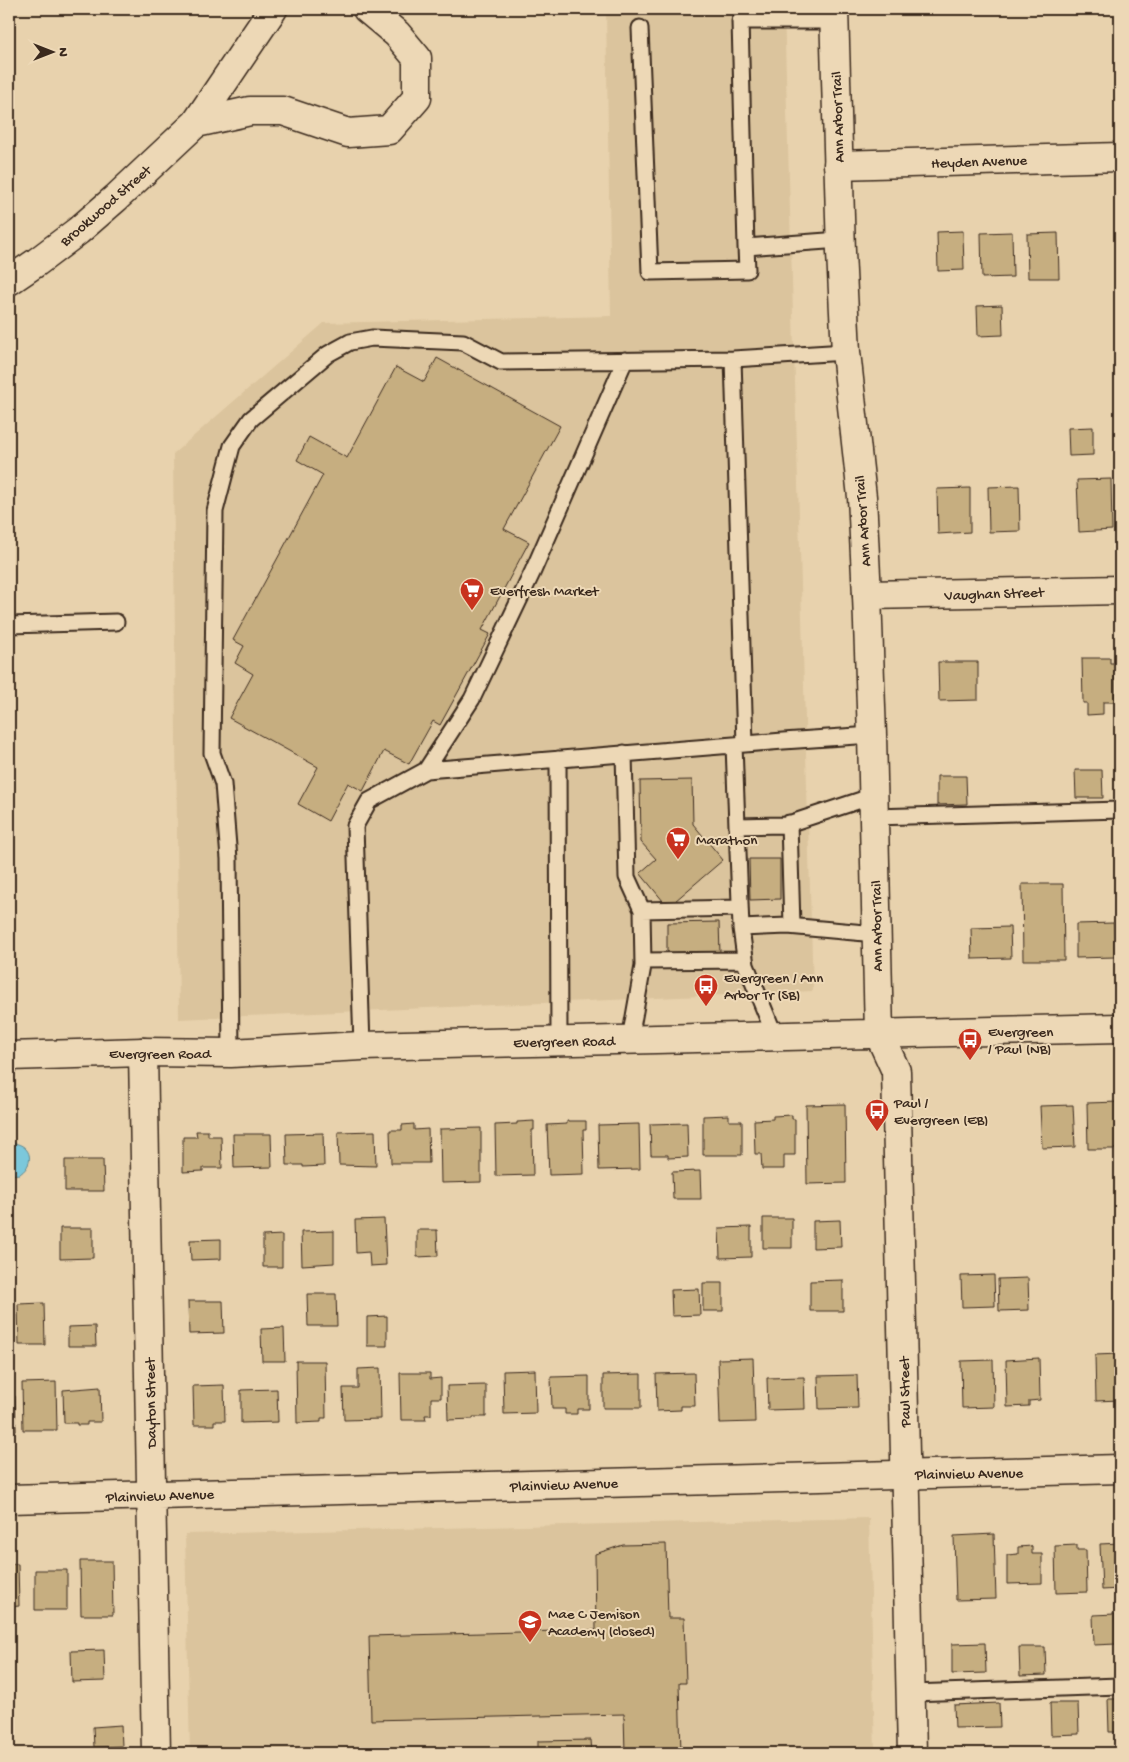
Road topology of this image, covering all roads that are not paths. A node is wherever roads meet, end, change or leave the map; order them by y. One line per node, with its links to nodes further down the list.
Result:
1 (273, 9): 5 (street, Brookwood Street)
2 (366, 9): 5 (street)
3 (834, 15): 7 (street, Ann Arbor Trail); 9 (lane)
4 (640, 28): 9 (lane)
5 (196, 123): 10 (street, Brookwood Street)
6 (1120, 157): 7 (street, Heyden Avenue)
7 (838, 165): 8 (street, Ann Arbor Trail)
8 (840, 240): 9 (lane); 11 (street, Ann Arbor Trail)
9 (746, 247)
10 (9, 281)
11 (846, 352): 12 (lane); 15 (street, Ann Arbor Trail)
12 (733, 359): 13 (lane); 19 (lane)
13 (625, 360): 22 (lane); 41 (lane)
14 (1120, 590): 15 (street, Vaughan Street)
15 (867, 595): 18 (street, Ann Arbor Trail)
16 (116, 622): 17 (lane)
17 (9, 625)
18 (872, 736): 19 (lane); 23 (street, Ann Arbor Trail)
19 (739, 744): 20 (lane); 26 (lane)
20 (624, 753): 21 (lane); 28 (lane)
21 (558, 759): 22 (lane); 38 (lane)
22 (426, 770): 39 (lane)
23 (874, 807): 24 (lane); 25 (lane); 31 (street, Ann Arbor Trail)
24 (1120, 810)
25 (789, 824): 26 (lane); 29 (lane)
26 (737, 826): 27 (lane)
27 (739, 908): 28 (lane); 30 (lane)
28 (642, 910): 33 (lane)
29 (792, 926): 30 (lane); 31 (lane)
30 (740, 928): 32 (lane)
31 (876, 934): 35 (street, Ann Arbor Trail)
32 (745, 960): 33 (lane); 36 (lane)
33 (643, 961): 37 (lane)
34 (1120, 1028): 35 (street, Evergreen Road)
35 (879, 1034): 36 (street, Evergreen Road); 44 (street, Paul Street)
36 (775, 1036): 37 (street, Evergreen Road)
37 (630, 1039): 38 (street, Evergreen Road)
38 (559, 1041): 39 (street, Evergreen Road)
39 (362, 1046): 41 (street, Evergreen Road)
40 (143, 1052): 41 (street, Evergreen Road); 42 (street, Evergreen Road); 45 (street, Dayton Street)
41 (231, 1053)
42 (9, 1056)
43 (1120, 1469): 44 (street, Plainview Avenue)
44 (906, 1474): 45 (street, Plainview Avenue); 48 (street, Paul Street)
45 (152, 1495): 46 (street, Plainview Avenue); 49 (street, Dayton Street)
46 (9, 1499)
47 (1120, 1686): 48 (lane)
48 (910, 1693): 50 (street, Paul Street)
49 (156, 1753)
50 (912, 1753)

